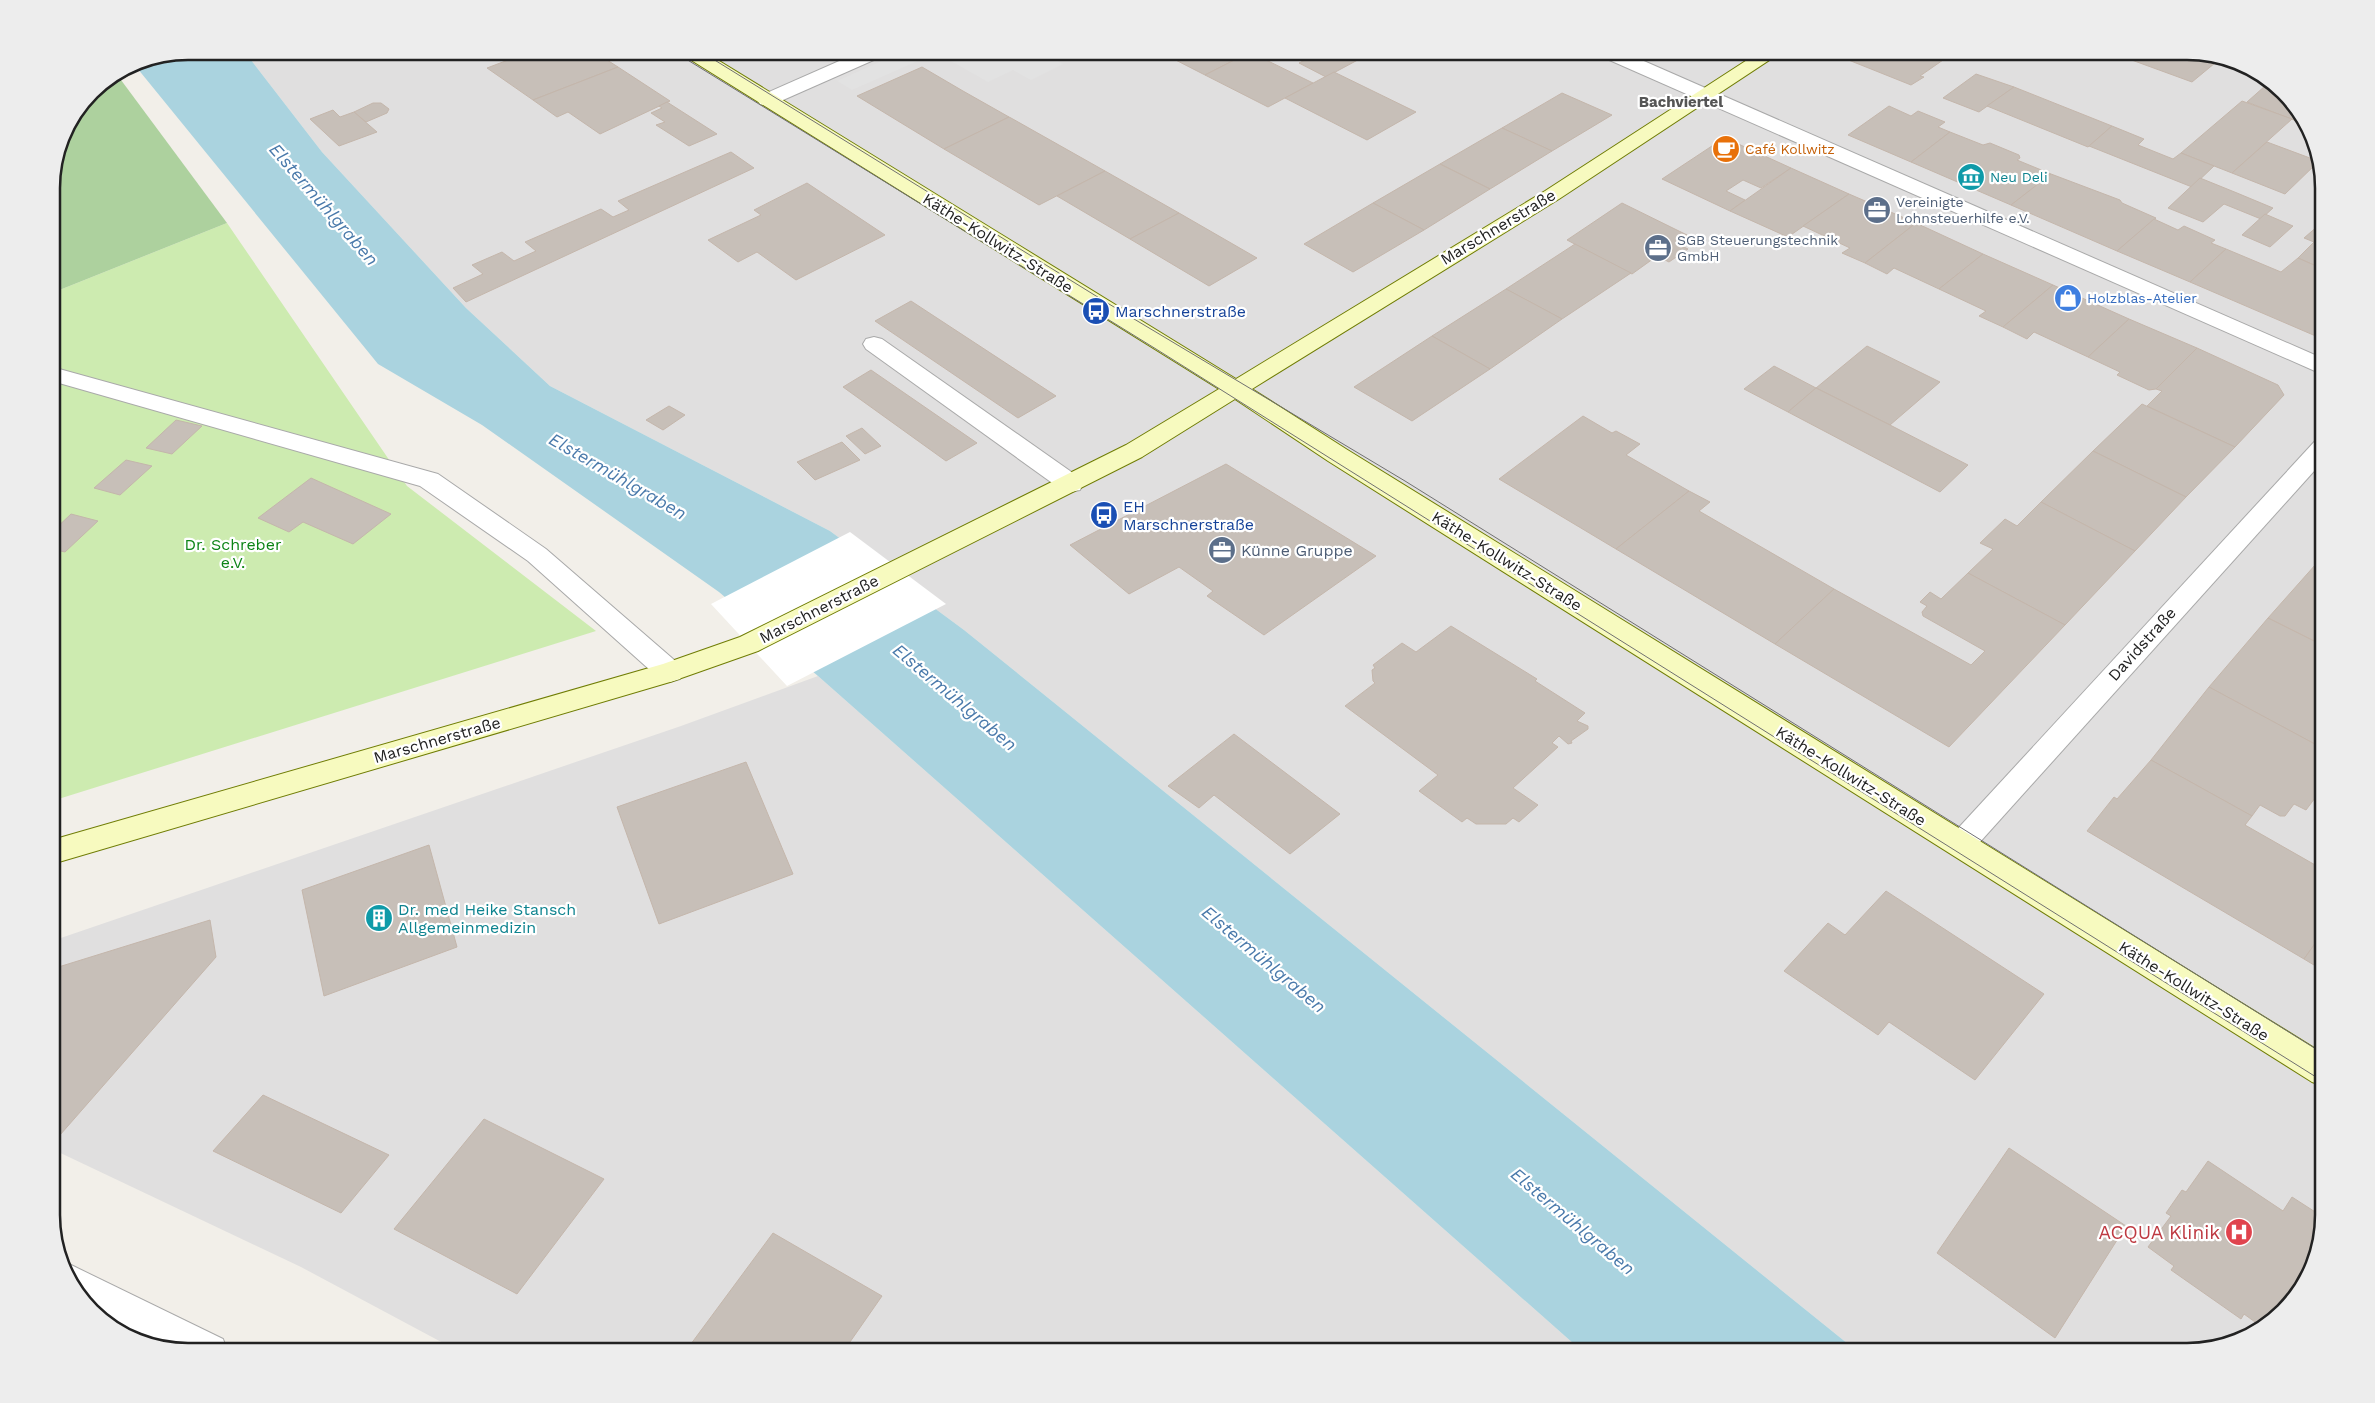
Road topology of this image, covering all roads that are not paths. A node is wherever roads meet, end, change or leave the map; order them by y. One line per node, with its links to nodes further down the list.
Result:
1 (704, 60): 6 (main road, Käthe-Kollwitz-Straße)
2 (858, 60): 6 (street)
3 (1625, 60): 5 (street)
4 (1760, 60): 5 (main road, Marschnerstraße)
5 (1705, 95): 8 (street); 10 (main road, Marschnerstraße)
6 (767, 100): 10 (main road, Käthe-Kollwitz-Straße)
7 (874, 344): 12 (street)
8 (2315, 364)
9 (60, 376): 13 (street)
10 (1236, 389): 12 (main road, Marschnerstraße); 14 (main road, Käthe-Kollwitz-Straße)
11 (2315, 455): 14 (street, Davidstraße)
12 (1071, 484): 13 (main road, Marschnerstraße)
13 (670, 672): 15 (main road, Marschnerstraße)
14 (1961, 844): 16 (main road, Käthe-Kollwitz-Straße)
15 (60, 850)
16 (2315, 1066)
17 (84, 1289): 18 (street)
18 (192, 1343)

